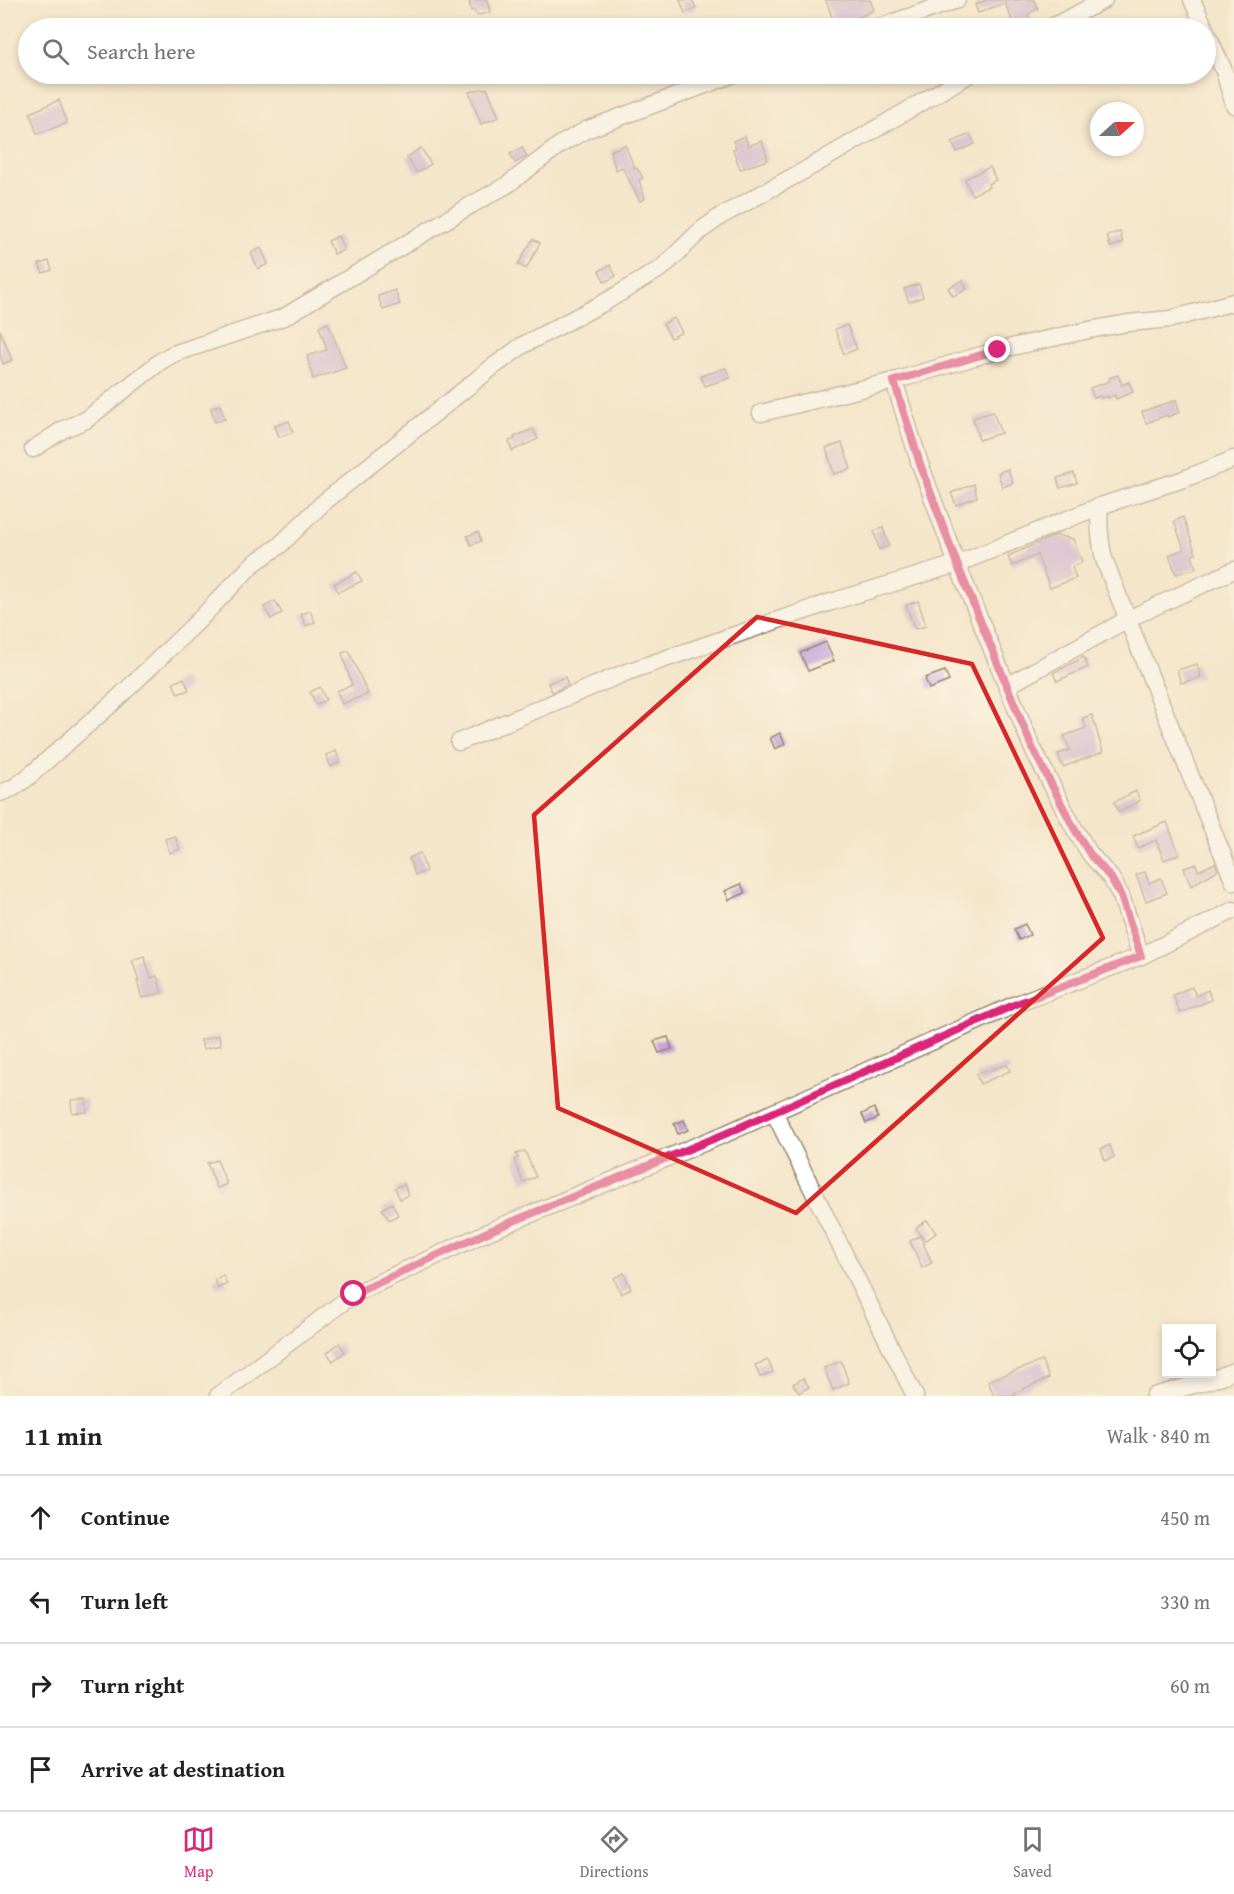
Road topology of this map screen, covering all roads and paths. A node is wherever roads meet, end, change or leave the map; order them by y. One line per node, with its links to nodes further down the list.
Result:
1 (957, 0): 4 (street)
2 (1104, 0): 5 (street)
3 (1192, 0): 6 (street)
4 (906, 18)
5 (1069, 18)
6 (1200, 18)
7 (1216, 54): 10 (street)
8 (708, 84): 14 (street)
9 (953, 84): 22 (street)
10 (1234, 105)
11 (1234, 302): 12 (street)
12 (894, 381): 13 (street); 17 (street)
13 (761, 413)
14 (33, 448)
15 (1234, 459): 16 (street)
16 (1100, 506): 17 (street); 19 (street)
17 (957, 564): 20 (street); 21 (street)
18 (1234, 570): 19 (street)
19 (1128, 619): 20 (street); 23 (street)
20 (1008, 686): 25 (street)
21 (459, 742)
22 (0, 793)
23 (1234, 882)
24 (1234, 910): 25 (street)
25 (1141, 956): 26 (street)
26 (774, 1112): 28 (street); 29 (street)
27 (1234, 1371): 30 (street)
28 (218, 1396)
29 (915, 1396)
30 (1154, 1396)

